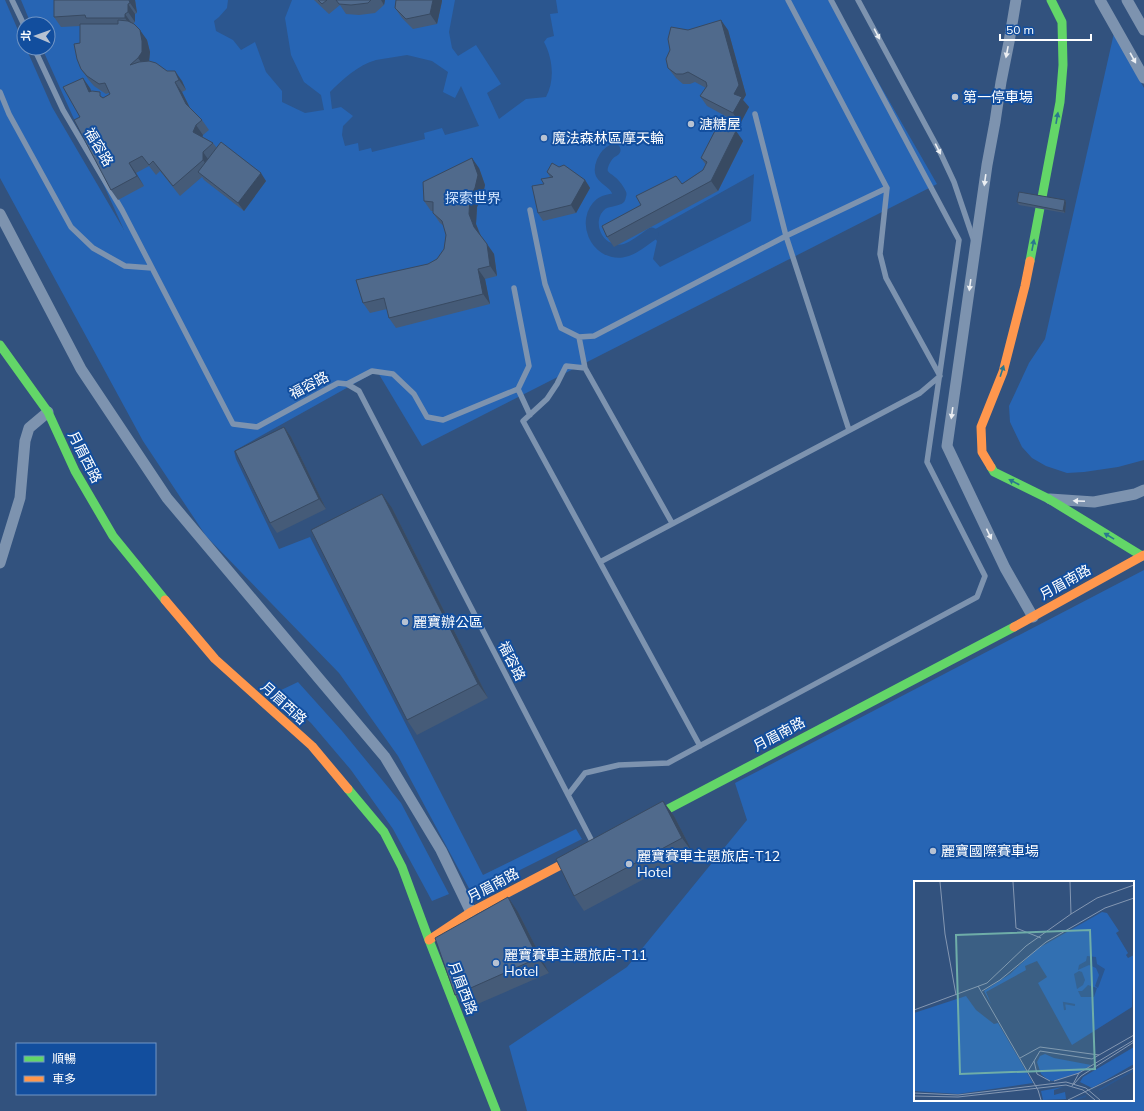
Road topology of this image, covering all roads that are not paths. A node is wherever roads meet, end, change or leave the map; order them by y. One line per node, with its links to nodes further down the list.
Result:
1 (12, 0): 9 (lane)
2 (788, 0): 15 (lane)
3 (832, 0): 25 (lane)
4 (858, 0): 19 (lane, one-way to 19)
5 (1016, 0): 19 (street, one-way to 19)
6 (1051, 0): 32 (street, one-way to 6)
7 (1100, 0): 12 (street, one-way to 12)
8 (1127, 0): 10 (street)
9 (19, 16)
10 (1144, 30)
11 (38, 56): 20 (lane, 福容路)
12 (1144, 78)
13 (0, 92): 20 (lane)
14 (755, 114): 18 (lane)
15 (887, 188): 18 (lane); 25 (lane)
16 (530, 210): 22 (lane)
17 (0, 214): 42 (street)
18 (786, 236): 22 (lane); 30 (lane)
19 (976, 246): 37 (street, one-way to 37)
20 (152, 268): 26 (lane, 福容路)
21 (514, 288): 27 (lane)
22 (579, 338): 24 (lane)
23 (0, 345): 28 (street, 月眉西路)
24 (586, 368): 29 (lane); 33 (lane)
25 (940, 376): 30 (lane); 38 (lane)
26 (347, 384): 27 (lane); 39 (lane, 福容路)
27 (518, 389): 29 (lane)
28 (48, 412): 36 (street); 43 (street, 月眉西路)
29 (530, 415): 35 (lane)
30 (849, 430): 33 (lane)
31 (1144, 490): 32 (street, one-way to 32)
32 (1049, 499): 34 (street, one-way to 32)
33 (672, 523): 35 (lane)
34 (1143, 555): 37 (street, 月眉南路)
35 (600, 562): 38 (lane)
36 (0, 563)
37 (1033, 617): 40 (street, 月眉南路)
38 (700, 746): 39 (lane)
39 (568, 795): 41 (lane, 福容路)
40 (644, 821)
41 (591, 849): 42 (street, 月眉南路)
42 (471, 912): 43 (street, 月眉南路)
43 (430, 940): 44 (street, 月眉西路)
44 (496, 1111)

